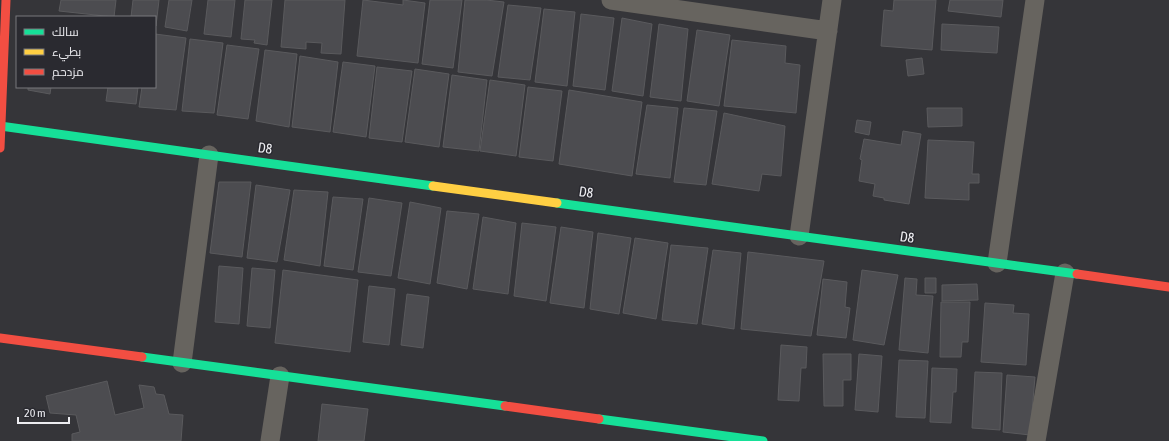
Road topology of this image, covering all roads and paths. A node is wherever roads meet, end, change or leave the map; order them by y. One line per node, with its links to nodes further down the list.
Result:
1 (6, 0): 8 (street)
2 (611, 0): 5 (street)
3 (832, 0): 6 (street)
4 (1035, 0): 13 (street)
5 (636, 2): 6 (street)
6 (828, 31): 12 (street)
7 (0, 32): 8 (street)
8 (4, 43): 9 (street)
9 (0, 126): 10 (street); 11 (street, D8)
10 (0, 148)
11 (209, 155): 12 (street, D8); 17 (street)
12 (799, 236): 13 (street, D8)
13 (997, 263): 14 (street, D8)
14 (1065, 273): 15 (street, D8); 21 (street)
15 (1169, 287)
16 (0, 338): 17 (street)
17 (182, 363): 18 (street)
18 (280, 376): 19 (street); 20 (street)
19 (270, 441)
20 (762, 441)
21 (1036, 441)

